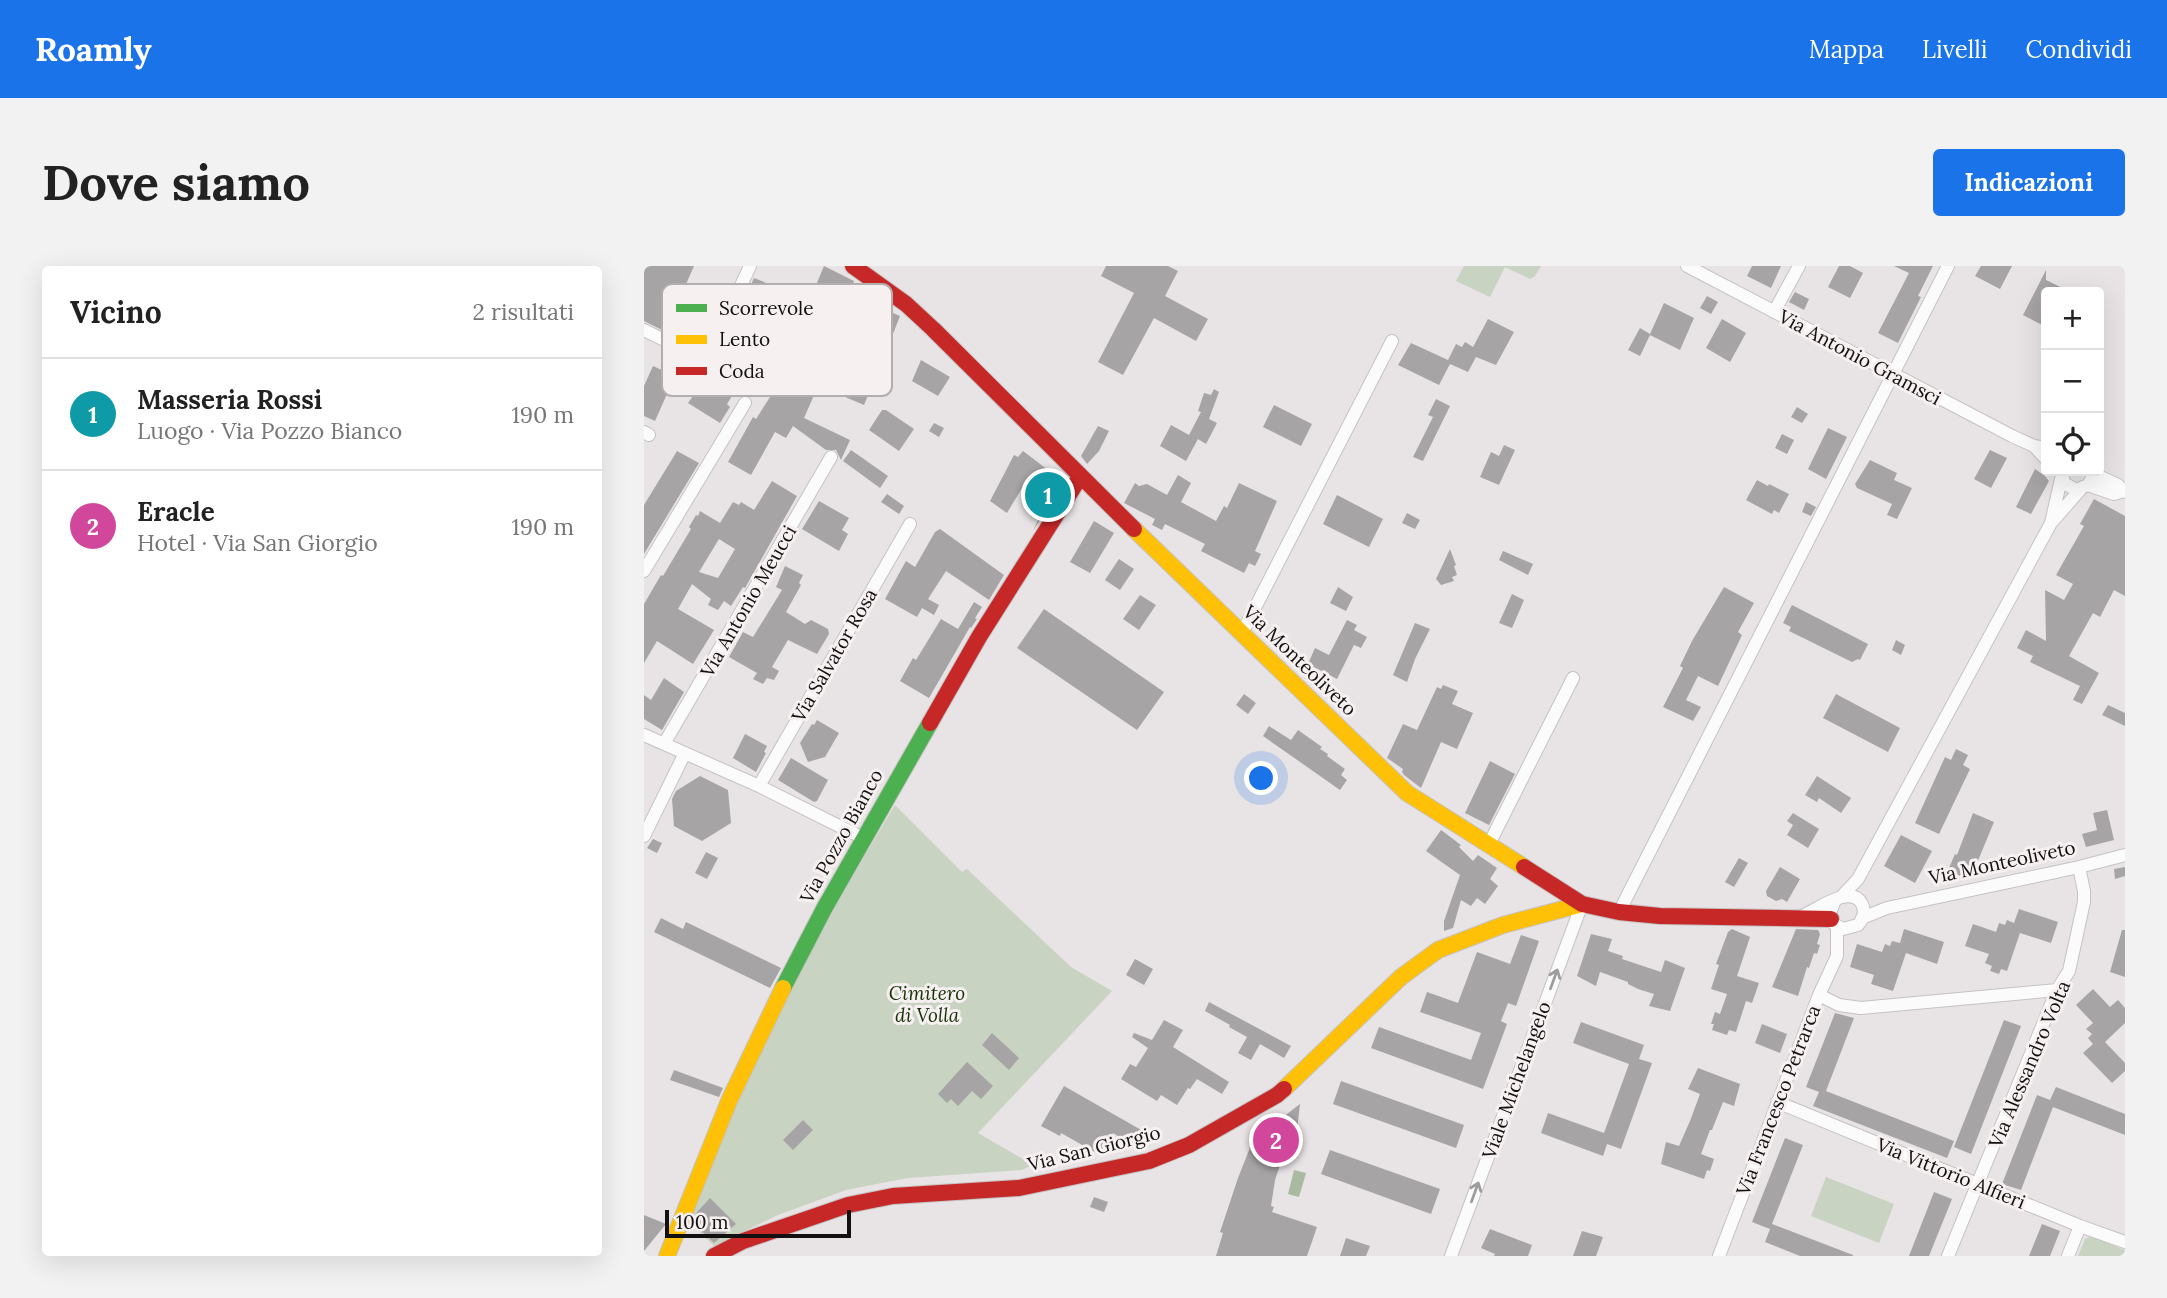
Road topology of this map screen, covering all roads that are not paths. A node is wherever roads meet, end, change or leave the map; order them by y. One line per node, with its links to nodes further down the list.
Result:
1 (750, 266): 6 (street)
2 (853, 266): 7 (street, Via Monteoliveto)
3 (1687, 266): 9 (street, Via Antonio Gramsci)
4 (1799, 266): 9 (street)
5 (1948, 266): 13 (street)
6 (742, 284)
7 (877, 284)
8 (892, 295): 19 (street, Via Monteoliveto)
9 (1774, 312): 13 (street, Via Antonio Gramsci)
10 (644, 330): 11 (street)
11 (662, 339)
12 (1392, 341): 25 (street)
13 (1894, 375): 15 (street, Via Antonio Gramsci); 40 (street)
14 (745, 403): 24 (street)
15 (2040, 447)
16 (831, 457): 28 (street, Via Antonio Meucci)
17 (2060, 476): 22 (street)
18 (2061, 476): 20 (street)
19 (1080, 477): 25 (street, Via Monteoliveto); 32 (street, Via Pozzo Bianco)
20 (2088, 480): 21 (street); 22 (street)
21 (2124, 492)
22 (2051, 523): 36 (street)
23 (910, 524): 30 (street, Via Salvator Rosa)
24 (644, 571)
25 (1242, 633): 33 (street, Via Monteoliveto)
26 (1573, 678): 33 (street)
27 (644, 735): 28 (street)
28 (664, 744): 29 (street)
29 (685, 753): 30 (street); 31 (street)
30 (759, 786): 32 (street)
31 (644, 836)
32 (863, 838): 48 (street, Via Pozzo Bianco)
33 (1489, 844): 38 (street, Via Monteoliveto)
34 (2125, 855): 35 (street, Via Monteoliveto)
35 (2080, 867): 39 (street, Via Monteoliveto); 43 (street, Via Alessandro Volta)
36 (1858, 879): 37 (street); 39 (street)
37 (1839, 898): 39 (street); 41 (street, Via Monteoliveto); 42 (street)
38 (1582, 904): 40 (street, Via Monteoliveto); 52 (street, Via San Giorgio); 53 (street, Viale Michelangelo, one-way to 38)
39 (1861, 908): 42 (street, Via Monteoliveto)
40 (1619, 912): 41 (street, Via Monteoliveto)
41 (1800, 917): 42 (street, Via Monteoliveto)
42 (1839, 925): 44 (street, Via Francesco Petrarca)
43 (2057, 990): 44 (street); 46 (street, Via Alessandro Volta)
44 (1819, 995): 45 (street, Via Francesco Petrarca)
45 (1777, 1102): 46 (street, Via Vittorio Alfieri); 54 (street, Via Francesco Petrarca)
46 (1977, 1184): 47 (street, Via Vittorio Alfieri); 55 (street, Via Alessandro Volta)
47 (2080, 1226): 49 (street, Via Vittorio Alfieri); 56 (street)
48 (674, 1234): 50 (street, Via Pozzo Bianco); 51 (street)
49 (2125, 1242)
50 (667, 1256)
51 (677, 1256)
52 (714, 1256)
53 (1451, 1256)
54 (1718, 1256)
55 (1948, 1256)
56 (2068, 1256)

